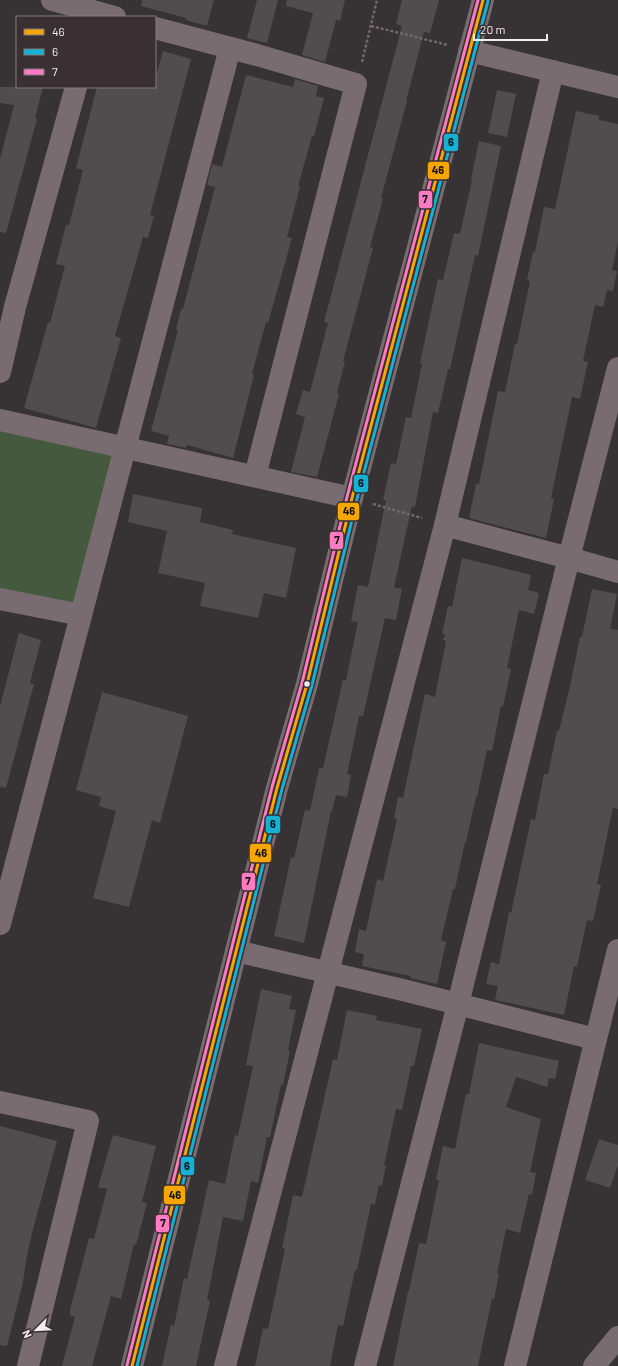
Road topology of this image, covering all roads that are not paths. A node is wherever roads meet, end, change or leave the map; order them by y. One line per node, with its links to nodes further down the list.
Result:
1 (52, 0): 3 (street)
2 (483, 0): 6 (street)
3 (102, 15)
4 (156, 28): 5 (street)
5 (230, 48): 13 (street); 14 (street)
6 (469, 51): 7 (street); 15 (street)
7 (553, 71): 8 (street); 16 (street)
8 (618, 87)
9 (76, 88): 11 (street)
10 (618, 368): 17 (street)
11 (0, 372)
12 (0, 420): 13 (street)
13 (125, 448): 14 (street); 20 (street)
14 (255, 476): 15 (street)
15 (352, 498): 23 (street)
16 (445, 525): 17 (street); 24 (street)
17 (569, 558): 18 (street); 25 (street)
18 (618, 572)
19 (0, 599): 20 (street)
20 (81, 615): 21 (street)
21 (0, 924)
22 (618, 950): 26 (street)
23 (236, 951): 24 (street); 30 (street)
24 (328, 973): 25 (street); 31 (street)
25 (458, 1004): 26 (street); 32 (street)
26 (595, 1039): 33 (street)
27 (0, 1102): 29 (street)
28 (618, 1337): 34 (street)
29 (28, 1366)
30 (132, 1366)
31 (225, 1366)
32 (365, 1366)
33 (515, 1366)
34 (594, 1366)

